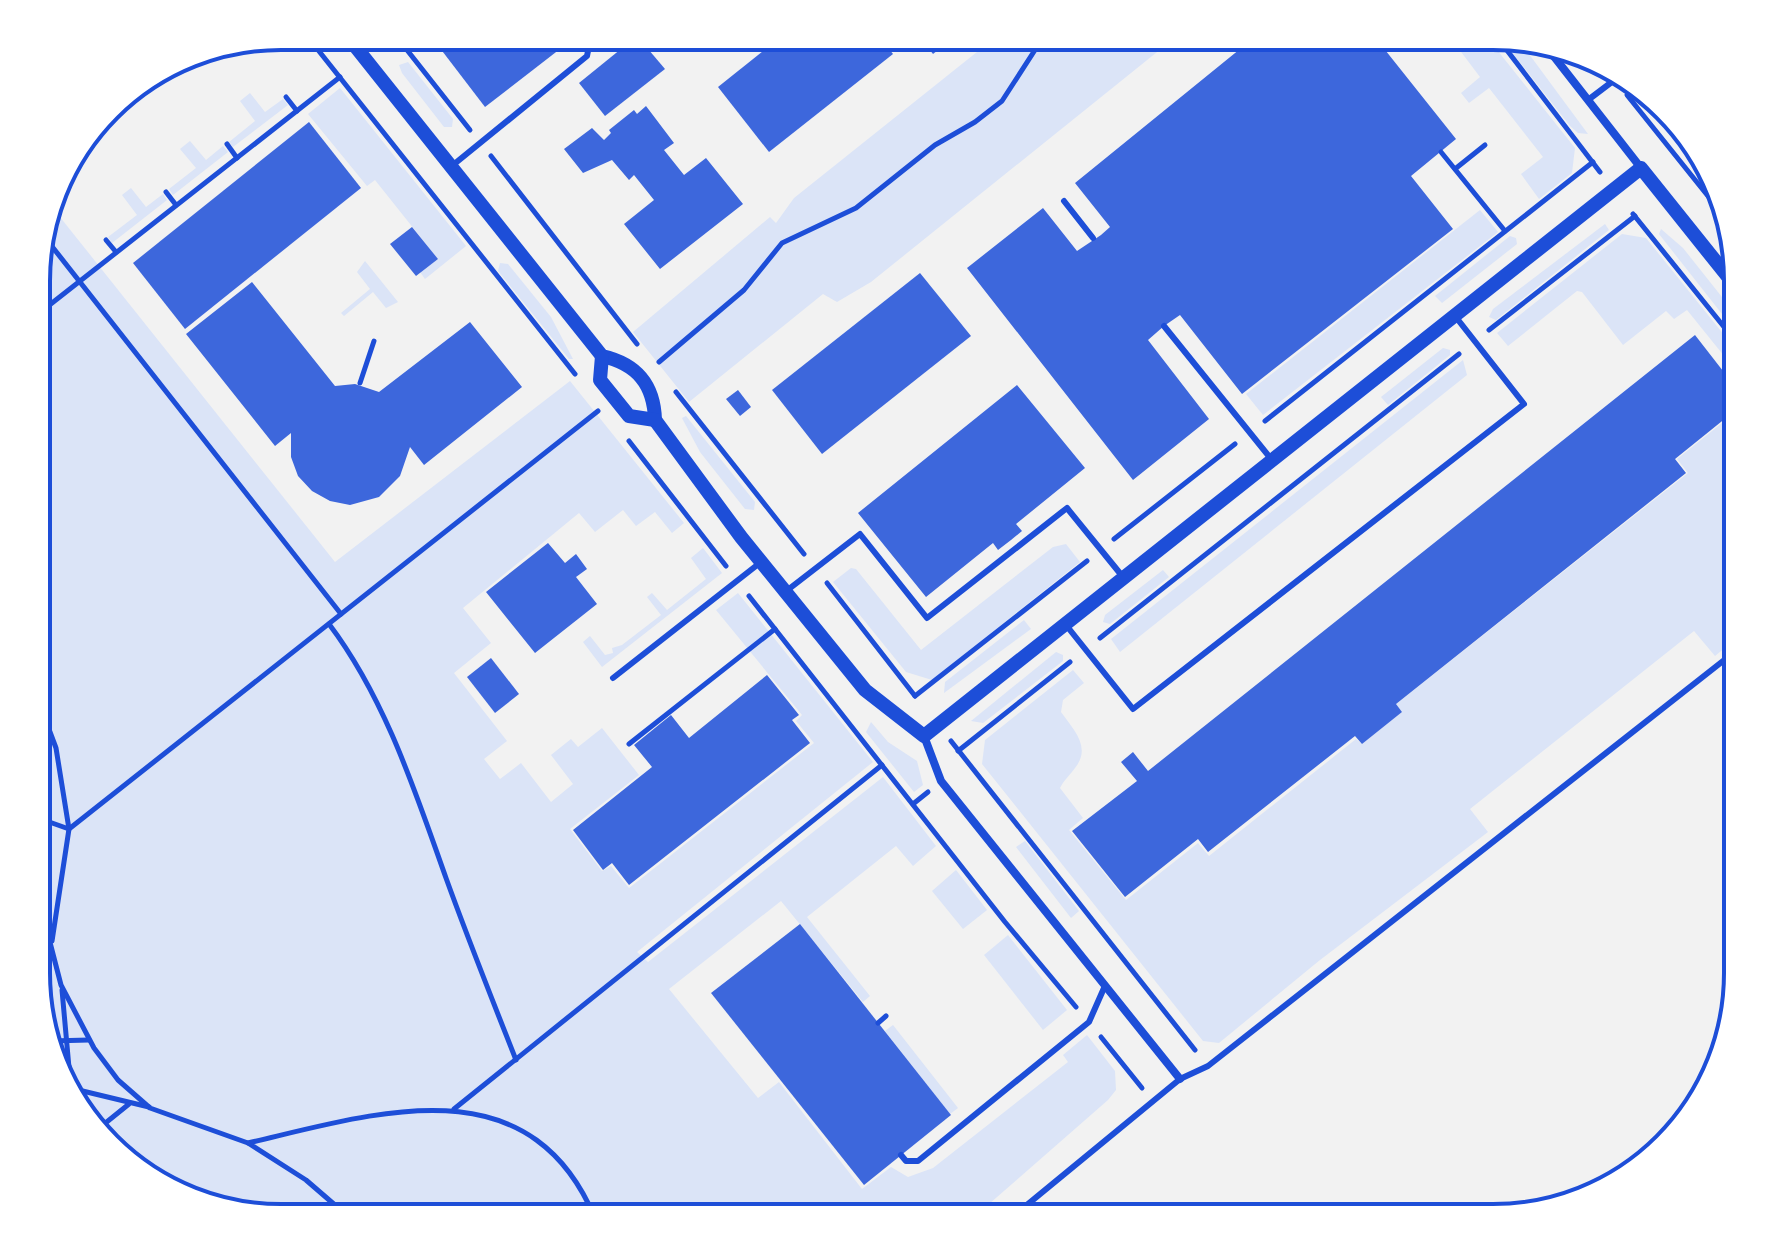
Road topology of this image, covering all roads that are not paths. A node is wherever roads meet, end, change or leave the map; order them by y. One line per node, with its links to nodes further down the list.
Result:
1 (358, 50): 6 (street)
2 (588, 50): 6 (lane)
3 (1556, 59): 5 (street)
4 (1611, 82): 5 (lane)
5 (1588, 100): 7 (street)
6 (450, 167): 13 (street)
7 (1641, 168): 10 (street); 11 (street)
8 (1064, 201): 9 (lane)
9 (1093, 238)
10 (1724, 272)
11 (1455, 316): 15 (street); 19 (lane)
12 (1164, 326): 15 (lane)
13 (602, 356): 14 (street); 14 (street)
14 (655, 420): 16 (street)
15 (1272, 460): 17 (street)
16 (761, 562): 18 (street); 21 (lane)
17 (1124, 578): 18 (lane); 19 (street)
18 (785, 592): 22 (street)
19 (1066, 624): 22 (street)
20 (1724, 660): 24 (lane)
21 (613, 678)
22 (924, 736): 23 (street)
23 (1104, 988): 24 (street); 25 (lane)
24 (1180, 1079): 26 (lane)
25 (901, 1155)
26 (1028, 1204)

